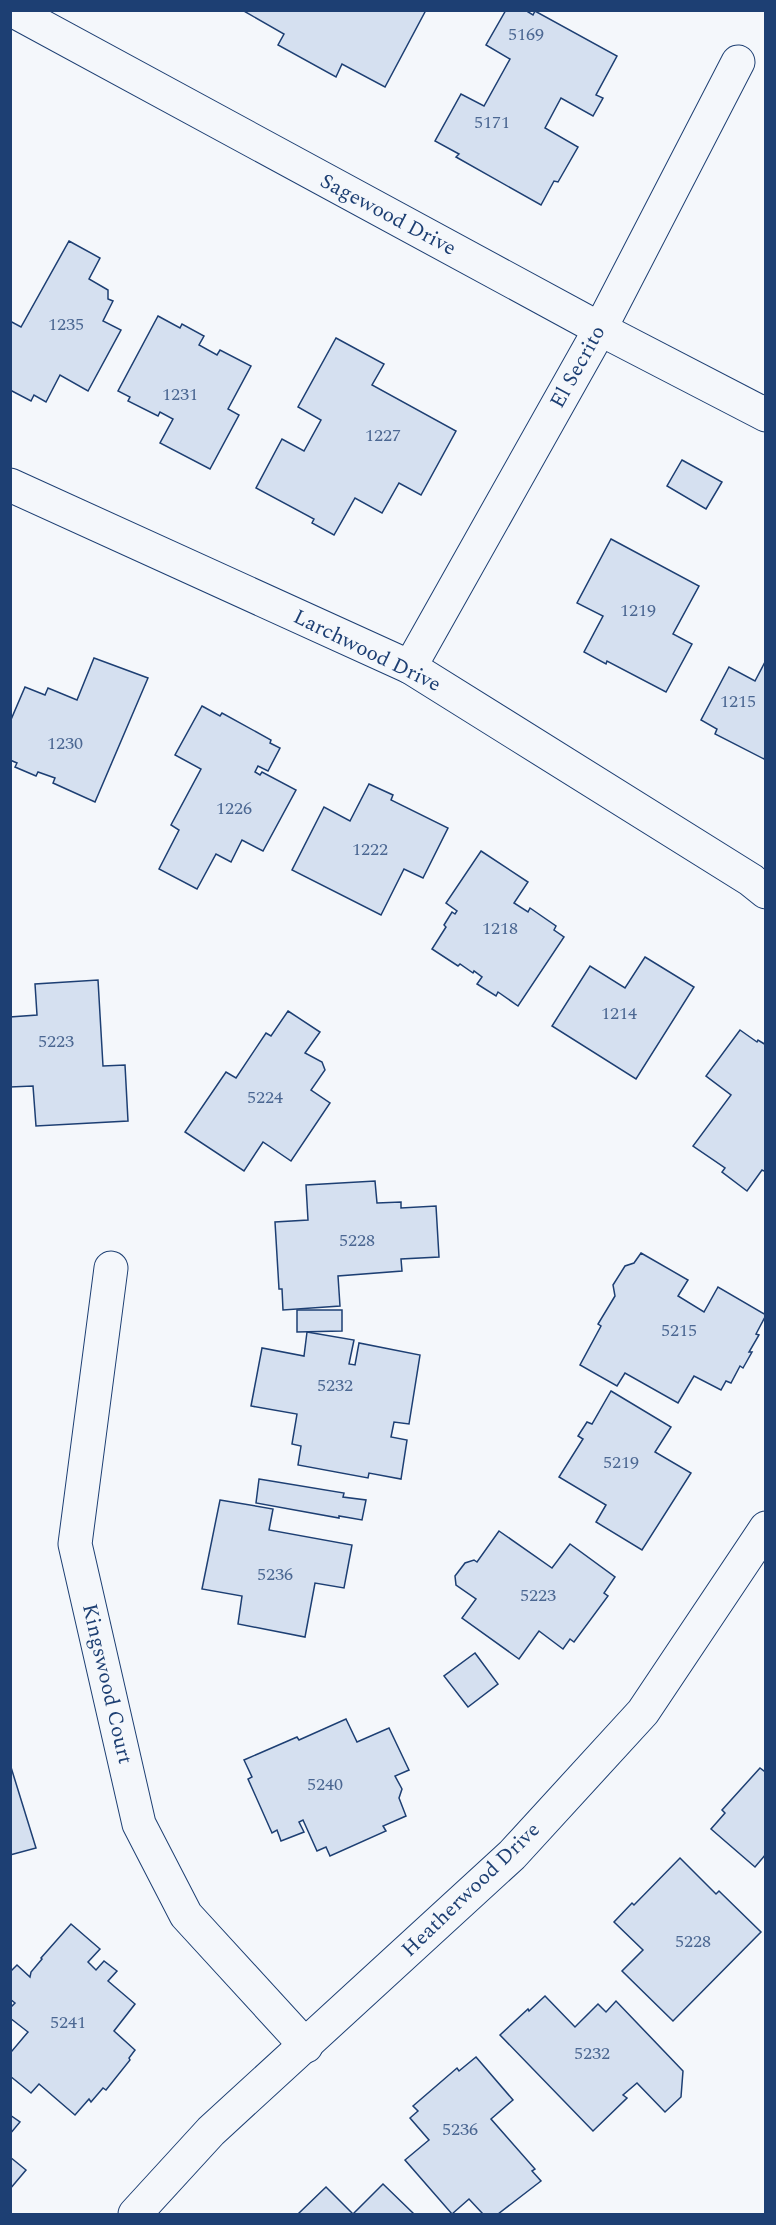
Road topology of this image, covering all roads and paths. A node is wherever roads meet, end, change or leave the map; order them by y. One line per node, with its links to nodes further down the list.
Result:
1 (12, 10): 3 (street, Sagewood Drive)
2 (738, 62): 3 (street, El Secrito)
3 (600, 329): 4 (street, Sagewood Drive); 6 (street, El Secrito)
4 (765, 415)
5 (10, 484): 6 (street, Larchwood Drive)
6 (410, 667): 7 (street, Larchwood Drive)
7 (765, 892)
8 (111, 1268): 10 (street, Kingswood Court)
9 (765, 1528): 10 (street, Heatherwood Drive)
10 (306, 2046): 11 (street, Heatherwood Drive)
11 (135, 2214)

